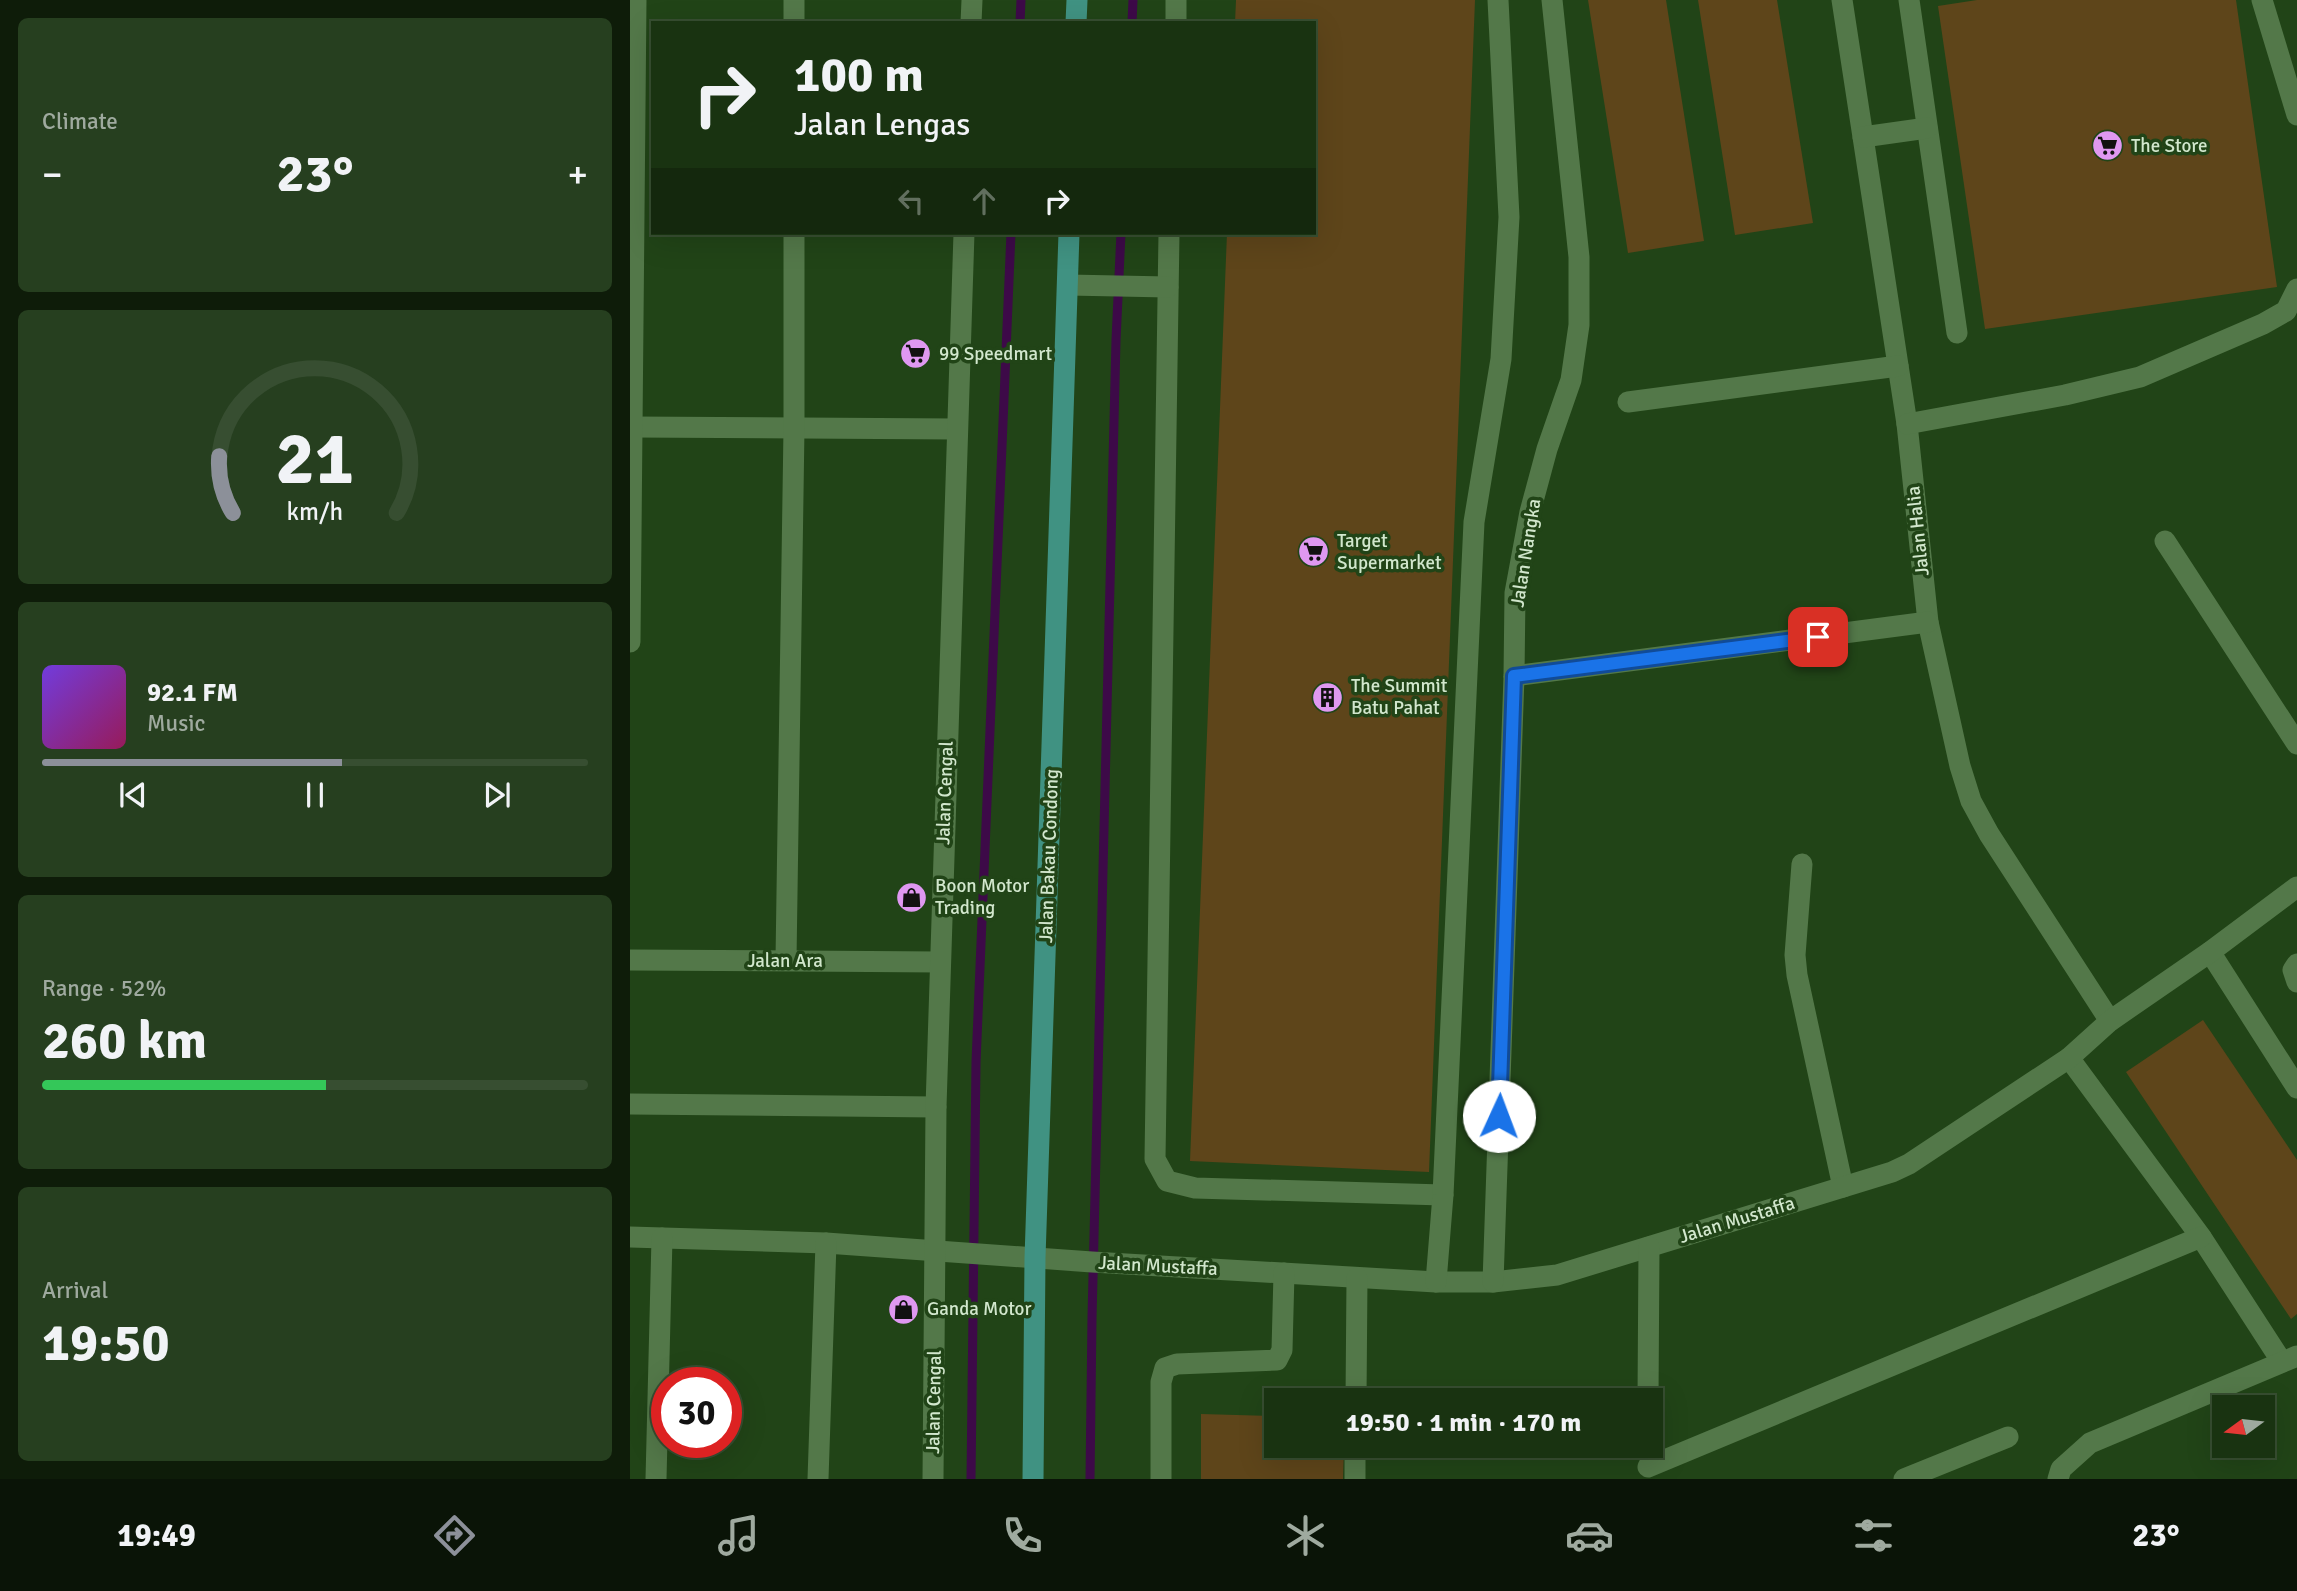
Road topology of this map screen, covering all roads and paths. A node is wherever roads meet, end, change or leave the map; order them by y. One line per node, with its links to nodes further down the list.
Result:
1 (636, 0): 30 (street)
2 (794, 0): 11 (street)
3 (972, 0): 12 (street)
4 (1077, 0): 13 (main road)
5 (1176, 0): 14 (street)
6 (1498, 0): 52 (street)
7 (1552, 0): 36 (street, Jalan Nangka)
8 (1842, 0): 17 (street, Jalan Halia)
9 (1909, 0): 16 (street)
10 (2262, 0): 15 (street)
11 (794, 21)
12 (971, 21)
13 (1076, 21)
14 (1176, 21)
15 (2297, 115)
16 (1927, 128): 17 (street); 26 (street)
17 (1863, 137): 27 (street, Jalan Halia)
18 (794, 235): 31 (street)
19 (964, 235): 32 (street, Jalan Cengal)
20 (1069, 235): 22 (main road, Jalan Bakau Condong)
21 (1169, 235): 23 (street)
22 (1068, 285): 23 (street); 59 (main road, Jalan Bakau Condong)
23 (1168, 287): 52 (street)
24 (2297, 289): 25 (street)
25 (2291, 310): 29 (street)
26 (1957, 333)
27 (1898, 366): 28 (street); 29 (street, Jalan Halia)
28 (1628, 402)
29 (1907, 424): 34 (street, Jalan Halia)
30 (632, 427): 31 (street); 35 (street)
31 (794, 428): 32 (street); 41 (street)
32 (956, 429): 43 (street, Jalan Cengal)
33 (2165, 541): 37 (street)
34 (1928, 622): 36 (street); 46 (street, Jalan Halia)
35 (630, 642)
36 (1514, 676): 63 (street, Jalan Nangka)
37 (2297, 744)
38 (1802, 864): 51 (street)
39 (2297, 887): 40 (street, Jalan Mustaffa)
40 (2210, 952): 46 (street, Jalan Mustaffa); 48 (street)
41 (786, 960): 42 (street, Jalan Ara); 43 (street, Jalan Ara)
42 (630, 961)
43 (940, 962): 50 (street, Jalan Cengal)
44 (2297, 964): 45 (street)
45 (2297, 982)
46 (2110, 1021): 47 (street, Jalan Mustaffa)
47 (2069, 1058): 51 (street, Jalan Mustaffa); 54 (street)
48 (2297, 1088)
49 (630, 1104): 50 (street)
50 (936, 1107): 58 (street, Jalan Cengal)
51 (1843, 1187): 57 (street, Jalan Mustaffa)
52 (1443, 1195): 62 (street)
53 (630, 1237): 55 (street, Jalan Mustaffa)
54 (2201, 1237): 64 (street); 69 (street)
55 (662, 1238): 56 (street, Jalan Mustaffa); 70 (street)
56 (826, 1243): 58 (street, Jalan Mustaffa); 71 (street)
57 (1649, 1247): 63 (street, Jalan Mustaffa); 66 (street)
58 (936, 1252): 59 (street, Jalan Mustaffa); 72 (street, Jalan Cengal)
59 (1035, 1258): 60 (street, Jalan Mustaffa); 73 (main road, Jalan Bakau Condong)
60 (1284, 1273): 61 (street, Jalan Mustaffa); 74 (street)
61 (1357, 1278): 62 (street, Jalan Mustaffa); 65 (street)
62 (1436, 1282): 63 (street, Jalan Mustaffa)
63 (1493, 1282)
64 (2289, 1359): 77 (street)
65 (1356, 1388)
66 (1648, 1388)
67 (2008, 1437): 76 (street)
68 (1355, 1458): 75 (street)
69 (1648, 1473)
70 (656, 1479)
71 (818, 1479)
72 (933, 1479)
73 (1033, 1479)
74 (1161, 1479)
75 (1355, 1479)
76 (1904, 1479)
77 (2058, 1479)

